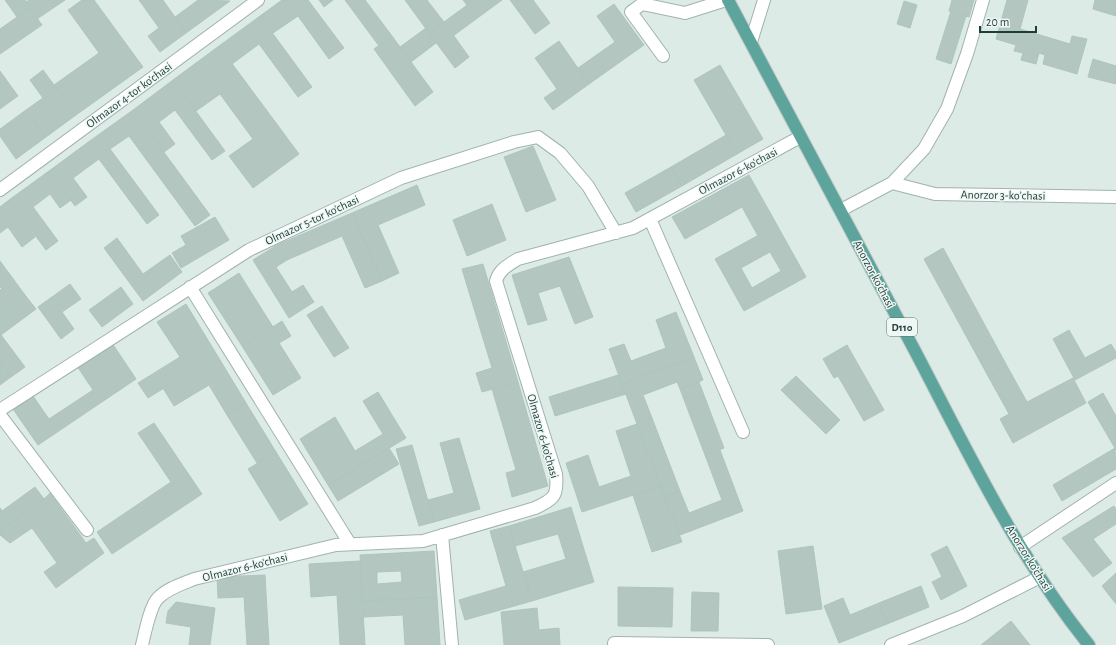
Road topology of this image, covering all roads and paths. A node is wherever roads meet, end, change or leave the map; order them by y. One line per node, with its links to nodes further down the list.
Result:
1 (258, 0): 9 (street, Olmazor 4-tor ko'chasi)
2 (727, 0): 5 (main road, Anorzor ko'chasi / D110); 6 (street)
3 (764, 0): 5 (street)
4 (983, 0): 8 (street)
5 (751, 42): 7 (main road, Anorzor ko'chasi / D110)
6 (663, 56)
7 (800, 138): 11 (main road, Anorzor ko'chasi / D110); 12 (street, Olmazor 6-ko'chasi)
8 (892, 183): 10 (street, Аnorzor 3-koʼchasi); 11 (street)
9 (0, 190)
10 (1116, 197)
11 (841, 210): 22 (main road, Anorzor ko'chasi / D110)
12 (650, 219): 13 (street, Olmazor 6-ko'chasi); 17 (street)
13 (616, 233): 14 (street, Olmazor 5-tor ko'chasi); 20 (street, Olmazor 6-ko'chasi)
14 (190, 287): 15 (street, Olmazor 5-tor ko'chasi); 21 (street)
15 (0, 410)
16 (0, 415): 19 (street)
17 (743, 432)
18 (1116, 483): 22 (street)
19 (87, 530)
20 (442, 535): 21 (street, Olmazor 6-ko'chasi); 26 (street)
21 (350, 544): 25 (street, Olmazor 6-ko'chasi)
22 (1020, 548): 23 (main road, Anorzor ko'chasi / D110)
23 (1040, 577): 28 (street); 29 (main road, Anorzor ko'chasi / D110)
24 (614, 643): 27 (street)
25 (142, 645)
26 (452, 645)
27 (768, 645)
28 (891, 645)
29 (1089, 645)

